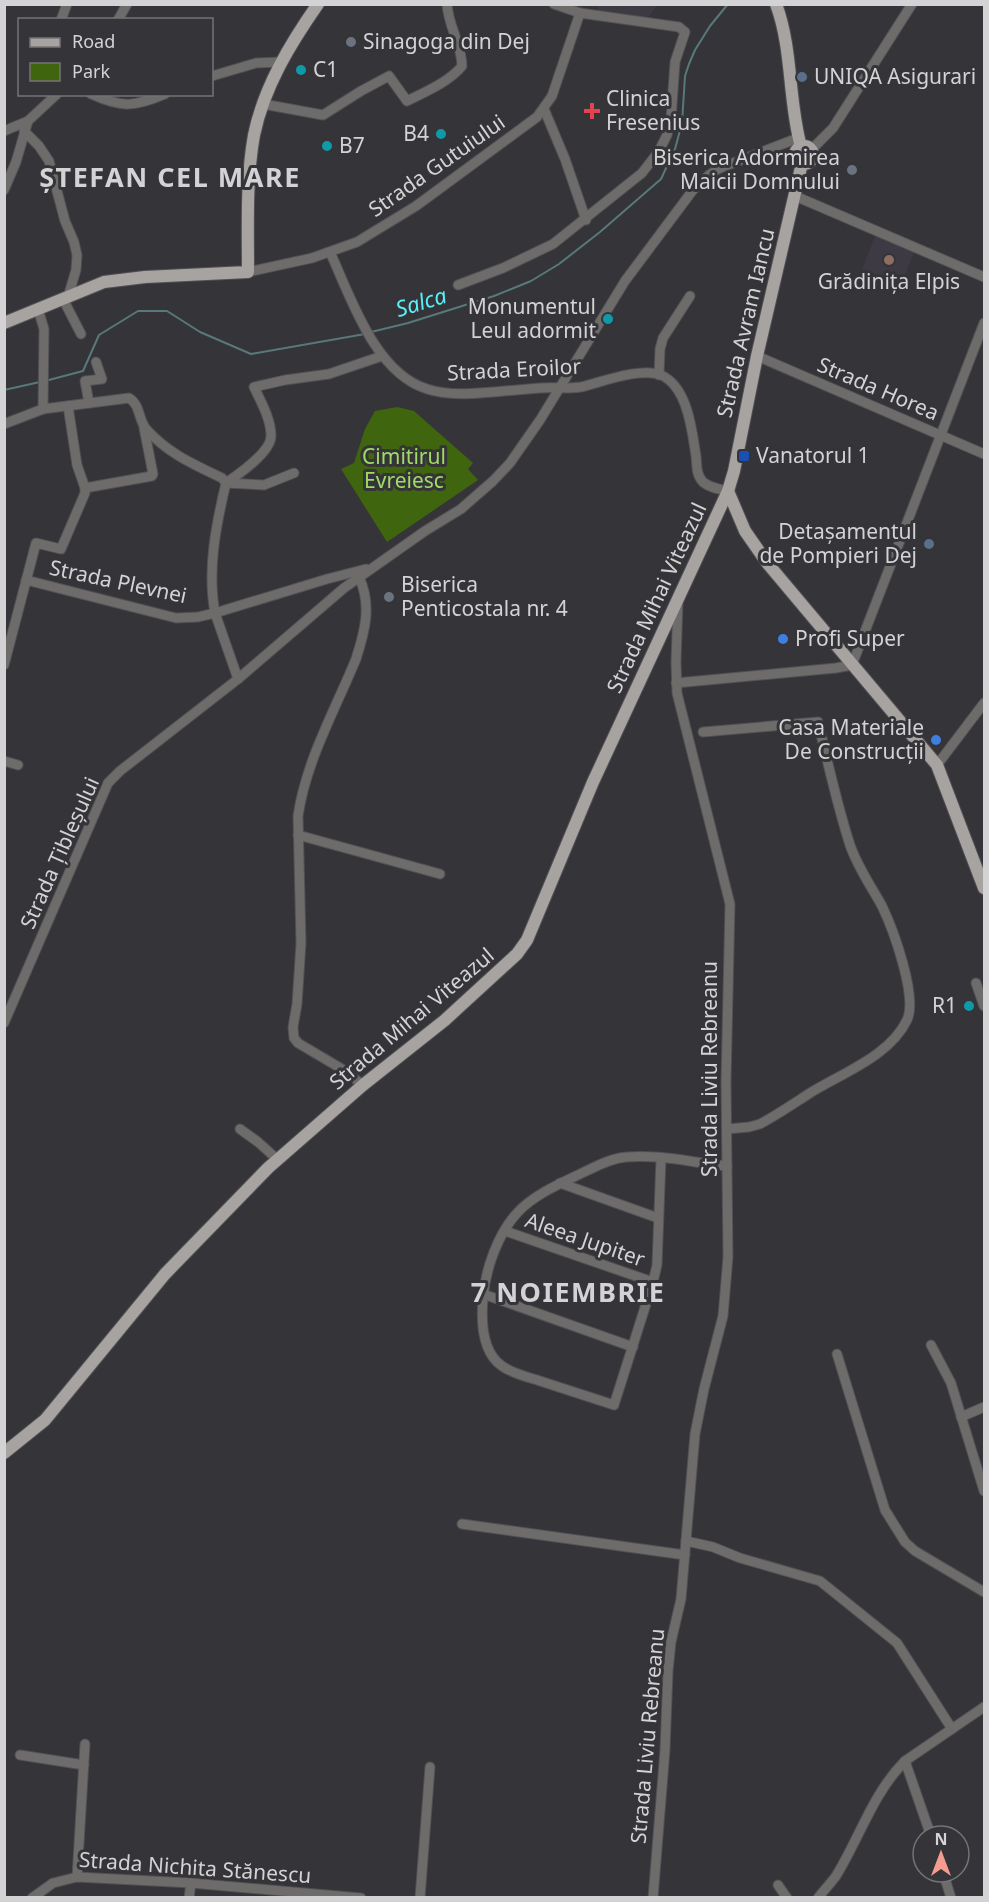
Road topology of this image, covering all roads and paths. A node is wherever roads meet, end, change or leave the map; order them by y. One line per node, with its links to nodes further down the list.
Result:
1 (127, 4): 8 (street)
2 (318, 4): 9 (main road)
3 (447, 4): 14 (street)
4 (554, 4): 7 (street)
5 (776, 4): 19 (main road)
6 (912, 4): 19 (street)
7 (580, 13): 15 (street, Strada Gutuiului); 22 (street)
8 (118, 18)
9 (281, 62): 10 (street); 14 (main road)
10 (213, 76)
11 (55, 96): 16 (street)
12 (96, 96): 13 (street)
13 (160, 96)
14 (264, 104): 24 (main road)
15 (544, 109): 22 (street); 23 (street, Strada Gutuiului)
16 (28, 121): 17 (street); 18 (street)
17 (4, 131)
18 (24, 131): 20 (street); 28 (street)
19 (803, 145): 21 (main road, Strada Avram Iancu); 37 (street, Strada Țibleșului)
20 (4, 190)
21 (795, 196): 25 (street); 34 (main road, Strada Avram Iancu)
22 (586, 220): 26 (street)
23 (330, 252): 24 (street, Strada Gutuiului); 33 (street, Strada Eroilor)
24 (248, 272): 28 (main road)
25 (984, 277)
26 (458, 285)
27 (690, 296): 36 (street)
28 (66, 298): 29 (main road); 32 (street)
29 (38, 309): 30 (main road); 40 (street)
30 (4, 323)
31 (984, 323): 43 (street)
32 (81, 334)
33 (381, 356): 37 (street, Strada Eroilor); 46 (street)
34 (758, 356): 43 (street, Strada Horea); 48 (main road, Strada Avram Iancu)
35 (96, 362): 38 (street)
36 (659, 375): 37 (street, Strada Eroilor); 48 (street)
37 (559, 389): 49 (street, Strada Țibleșului)
38 (89, 403): 39 (street); 42 (street)
39 (68, 406): 40 (street); 47 (street)
40 (43, 409): 41 (street)
41 (4, 424)
42 (144, 428): 46 (street); 47 (street)
43 (942, 436): 44 (street, Strada Horea); 55 (street)
44 (984, 454)
45 (294, 473): 46 (street)
46 (226, 483): 53 (street, Strada Plevnei)
47 (85, 488): 51 (street)
48 (728, 491): 52 (main road, Strada Mihai Viteazul); 55 (main road)
49 (371, 568): 50 (street, Strada Țibleșului); 53 (street, Strada Țibleșului)
50 (359, 577): 56 (street, Strada Țibleșului); 63 (street)
51 (26, 580): 53 (street, Strada Plevnei); 54 (street)
52 (678, 599): 57 (street, Strada Liviu Rebreanu); 70 (main road, Strada Mihai Viteazul)
53 (215, 613): 56 (street)
54 (4, 665)
55 (852, 665): 57 (street); 62 (main road)
56 (238, 680): 69 (street, Strada Țibleșului)
57 (676, 683): 72 (street, Strada Liviu Rebreanu)
58 (984, 703): 62 (street)
59 (703, 732): 72 (street)
60 (4, 761): 61 (street)
61 (18, 765)
62 (937, 765): 64 (main road)
63 (298, 835): 65 (street); 70 (street)
64 (981, 872): 66 (main road)
65 (440, 874)
66 (984, 888)
67 (976, 984): 68 (street)
68 (984, 1006)
69 (4, 1023)
70 (363, 1085): 74 (main road, Strada Mihai Viteazul)
71 (240, 1129): 74 (street)
72 (727, 1129): 75 (street, Strada Liviu Rebreanu)
73 (661, 1159): 75 (street); 76 (street); 77 (street)
74 (278, 1160): 86 (main road, Strada Mihai Viteazul)
75 (727, 1166): 89 (street, Strada Liviu Rebreanu)
76 (560, 1183): 77 (street); 78 (street)
77 (658, 1218): 79 (street)
78 (505, 1232): 79 (street, Aleea Jupiter); 80 (street)
79 (653, 1282): 82 (street)
80 (483, 1294): 82 (street); 82 (street)
81 (931, 1345): 85 (street)
82 (633, 1347)
83 (837, 1354): 91 (street)
84 (984, 1407): 85 (street)
85 (961, 1417): 87 (street)
86 (4, 1453)
87 (984, 1491)
88 (462, 1524): 90 (street)
89 (686, 1541): 90 (street, Strada Liviu Rebreanu); 93 (street)
90 (685, 1555): 107 (street, Strada Liviu Rebreanu)
91 (984, 1592)
92 (984, 1707): 93 (street)
93 (952, 1729): 96 (street)
94 (85, 1744): 97 (street)
95 (20, 1755): 97 (street)
96 (905, 1761): 99 (street); 109 (street)
97 (84, 1765): 100 (street)
98 (429, 1767): 106 (street)
99 (927, 1824)
100 (77, 1876): 101 (street, Strada Nichita Stănescu); 103 (street, Strada Nichita Stănescu)
101 (190, 1883): 104 (street); 105 (street, Strada Nichita Stănescu)
102 (778, 1885): 108 (street)
103 (32, 1898)
104 (189, 1898)
105 (361, 1898)
106 (420, 1898)
107 (653, 1898)
108 (787, 1898)
109 (818, 1898)

